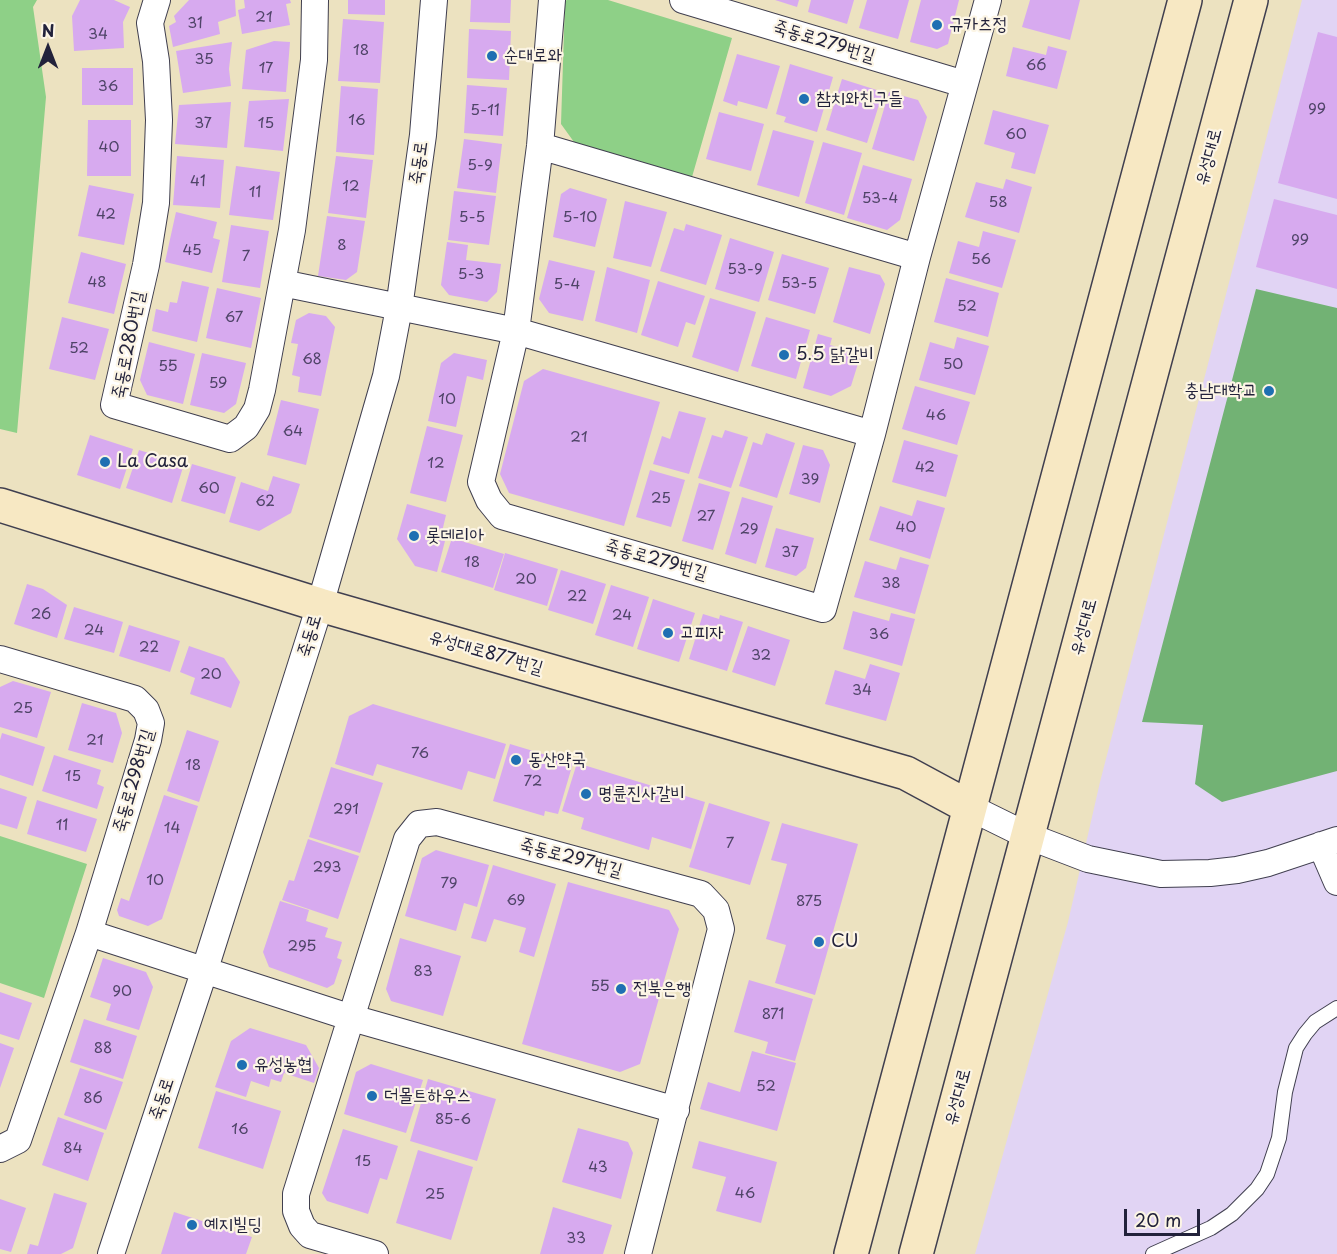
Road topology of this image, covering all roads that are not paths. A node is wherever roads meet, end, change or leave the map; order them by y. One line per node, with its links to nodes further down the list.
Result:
1 (157, 0): 12 (street, 죽동로280번길)
2 (315, 0): 12 (street, 죽동로280번길)
3 (434, 0): 13 (street, 죽동로)
4 (552, 0): 10 (street, 죽동로279번길)
5 (683, 0): 9 (street, 죽동로279번길)
6 (988, 0): 9 (street, 죽동로279번길)
7 (1185, 0): 19 (main road)
8 (1251, 0): 20 (main road, 유성대로)
9 (964, 84): 11 (street, 죽동로279번길)
10 (540, 146): 11 (street); 14 (street, 죽동로279번길)
11 (917, 257): 15 (street, 죽동로279번길)
12 (282, 283): 13 (street)
13 (399, 308): 14 (street); 17 (street, 죽동로)
14 (516, 331): 15 (street); 15 (street, 죽동로279번길)
15 (872, 434)
16 (0, 505): 17 (main road, 유성대로877번길)
17 (320, 605): 19 (main road, 유성대로877번길); 24 (street, 죽동로)
18 (0, 659): 23 (street, 죽동로298번길)
19 (969, 807): 20 (street); 32 (main road)
20 (1028, 836): 21 (street); 33 (main road, 유성대로)
21 (1329, 842): 22 (street)
22 (1337, 882)
23 (89, 933): 24 (street); 28 (street, 죽동로298번길)
24 (204, 972): 26 (street); 29 (street, 죽동로)
25 (1337, 1008): 34 (lane)
26 (352, 1018): 27 (street); 27 (street, 죽동로297번길); 30 (street, 죽동로297번길)
27 (676, 1110): 31 (street, 죽동로297번길)
28 (0, 1149)
29 (111, 1254)
30 (375, 1254)
31 (638, 1254)
32 (850, 1254)
33 (916, 1254)
34 (1153, 1254)

